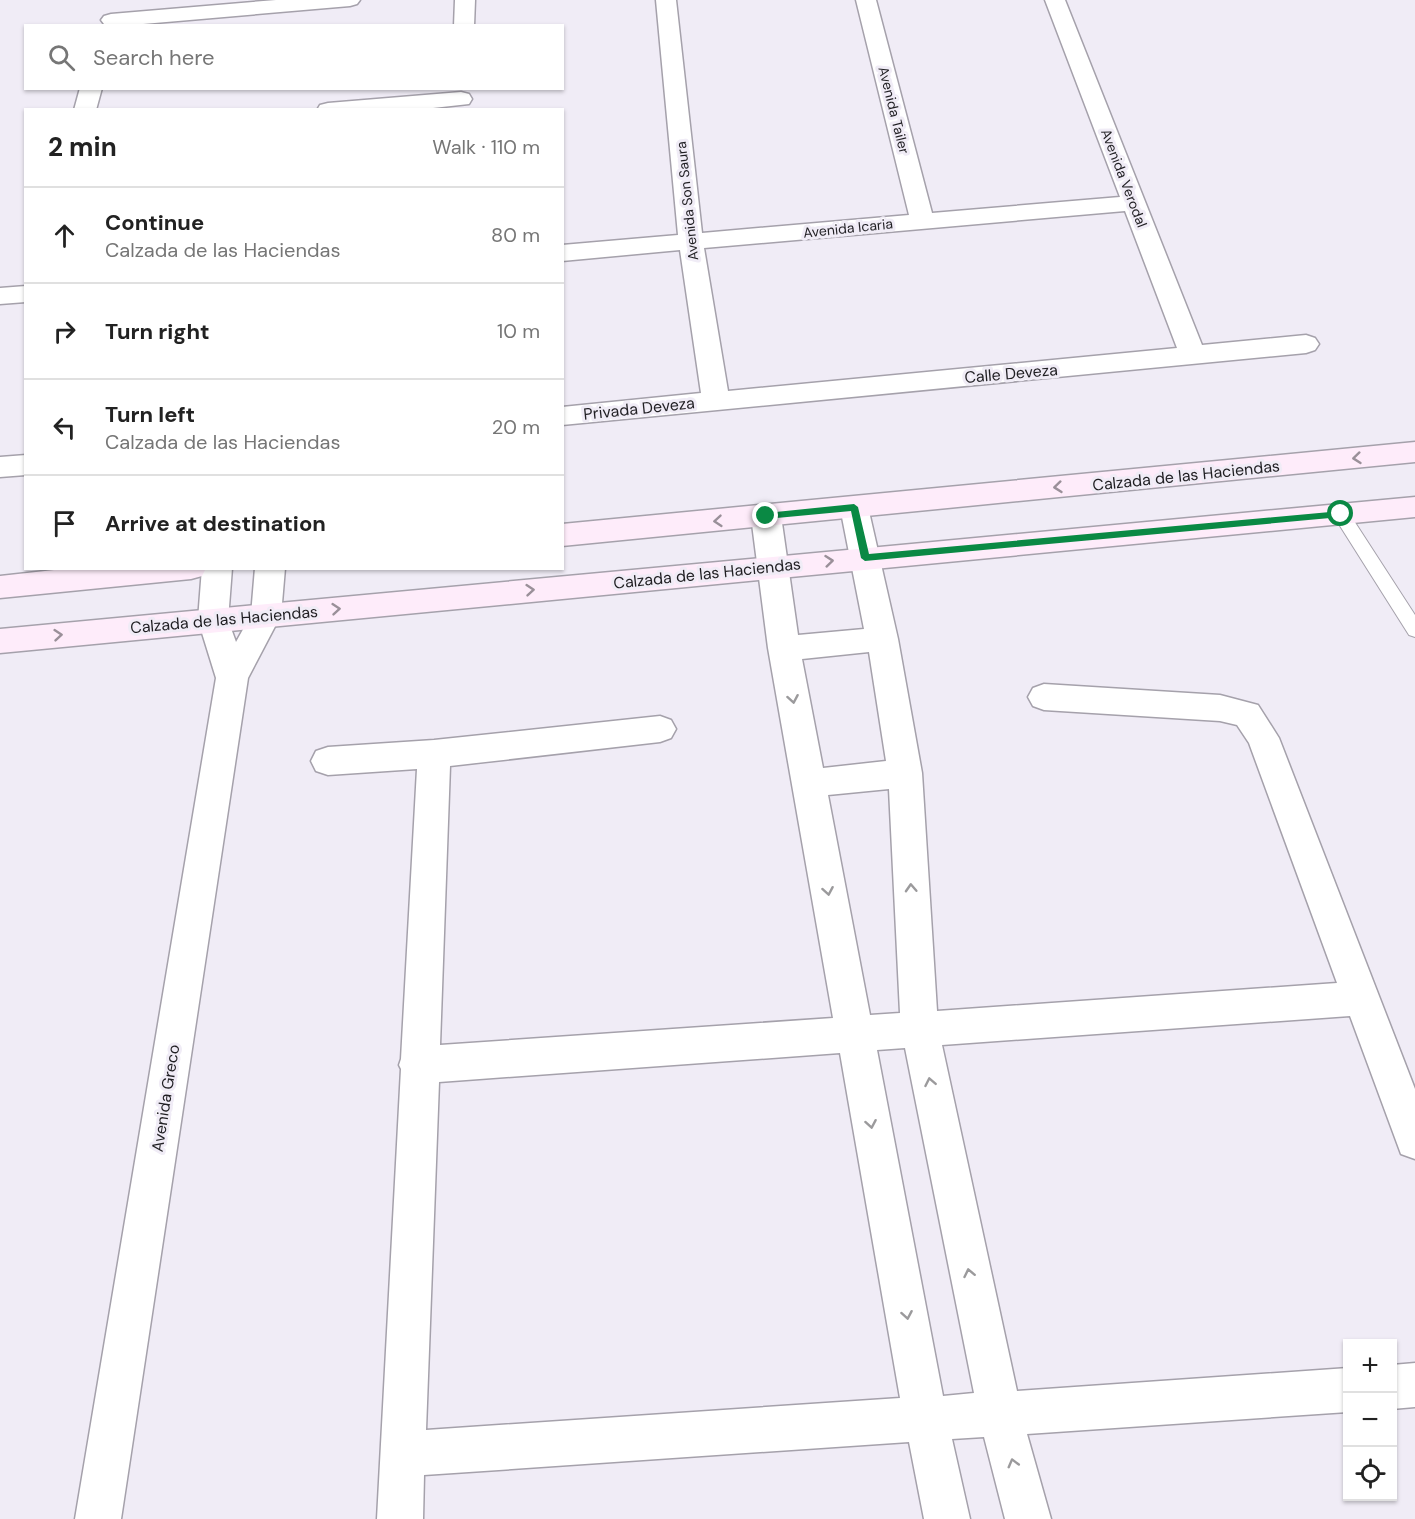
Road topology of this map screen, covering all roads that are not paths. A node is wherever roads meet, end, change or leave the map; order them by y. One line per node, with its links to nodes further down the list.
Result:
1 (117, 0): 7 (street)
2 (350, 0): 7 (street)
3 (465, 0): 8 (street)
4 (666, 0): 15 (street, Avenida Son Saura)
5 (866, 0): 14 (street, Avenida Tailer)
6 (1055, 0): 13 (street, Avenida Verodal)
7 (110, 23)
8 (464, 24)
9 (90, 90): 11 (street)
10 (461, 99): 12 (street)
11 (86, 108)
12 (352, 108)
13 (1134, 203): 14 (street, Avenida Icaria); 20 (street, Avenida Verodal)
14 (922, 220): 15 (street, Avenida Icaria)
15 (691, 243): 16 (street, Avenida Icaria); 21 (street, Avenida Son Saura)
16 (564, 253)
17 (24, 294): 18 (street)
18 (0, 296)
19 (1306, 344): 20 (street, Calle Deveza)
20 (1193, 356): 21 (street, Calle Deveza)
21 (716, 401): 22 (street, Privada Deveza)
22 (564, 416)
23 (1415, 452): 26 (main road, Calzada de las Haciendas, one-way to 26)
24 (24, 465): 25 (street)
25 (0, 467)
26 (854, 507): 29 (main road, Calzada de las Haciendas); 31 (street)
27 (1415, 507): 28 (main road, Calzada de las Haciendas)
28 (1341, 514): 31 (main road, Calzada de las Haciendas); 39 (lane)
29 (766, 516): 30 (main road, Calzada de las Haciendas, one-way to 30); 32 (street)
30 (564, 535)
31 (865, 558): 32 (main road, Calzada de las Haciendas, one-way to 31); 40 (street)
32 (774, 567): 37 (main road, Calzada de las Haciendas, one-way to 32); 42 (street)
33 (171, 570): 36 (main road)
34 (217, 570): 38 (street)
35 (270, 570): 37 (street)
36 (0, 587)
37 (266, 615): 38 (main road, Calzada de las Haciendas); 43 (street, Avenida Greco)
38 (213, 620): 41 (main road, Calzada de las Haciendas, one-way to 38); 43 (street, Avenida Greco)
39 (1415, 630)
40 (882, 639): 42 (street); 48 (street)
41 (0, 641)
42 (784, 648): 49 (street, one-way to 49)
43 (232, 678): 61 (street, Avenida Greco)
44 (1044, 697): 50 (street)
45 (660, 729): 46 (street)
46 (434, 754): 47 (street); 53 (street)
47 (328, 761)
48 (905, 773): 49 (street); 51 (street, one-way to 48)
49 (809, 783): 52 (street, one-way to 52)
50 (1363, 998): 51 (street); 54 (street)
51 (920, 1030): 52 (street); 58 (street, one-way to 51)
52 (855, 1034): 53 (street); 59 (street, one-way to 59)
53 (418, 1065): 60 (street)
54 (1415, 1140)
55 (1415, 1385): 56 (street)
56 (1397, 1387)
57 (1343, 1390): 58 (street)
58 (1000, 1413): 59 (street); 64 (street, one-way to 58)
59 (926, 1419): 60 (street); 63 (street)
60 (403, 1454): 62 (street)
61 (98, 1519)
62 (400, 1519)
63 (947, 1519)
64 (1028, 1519)

